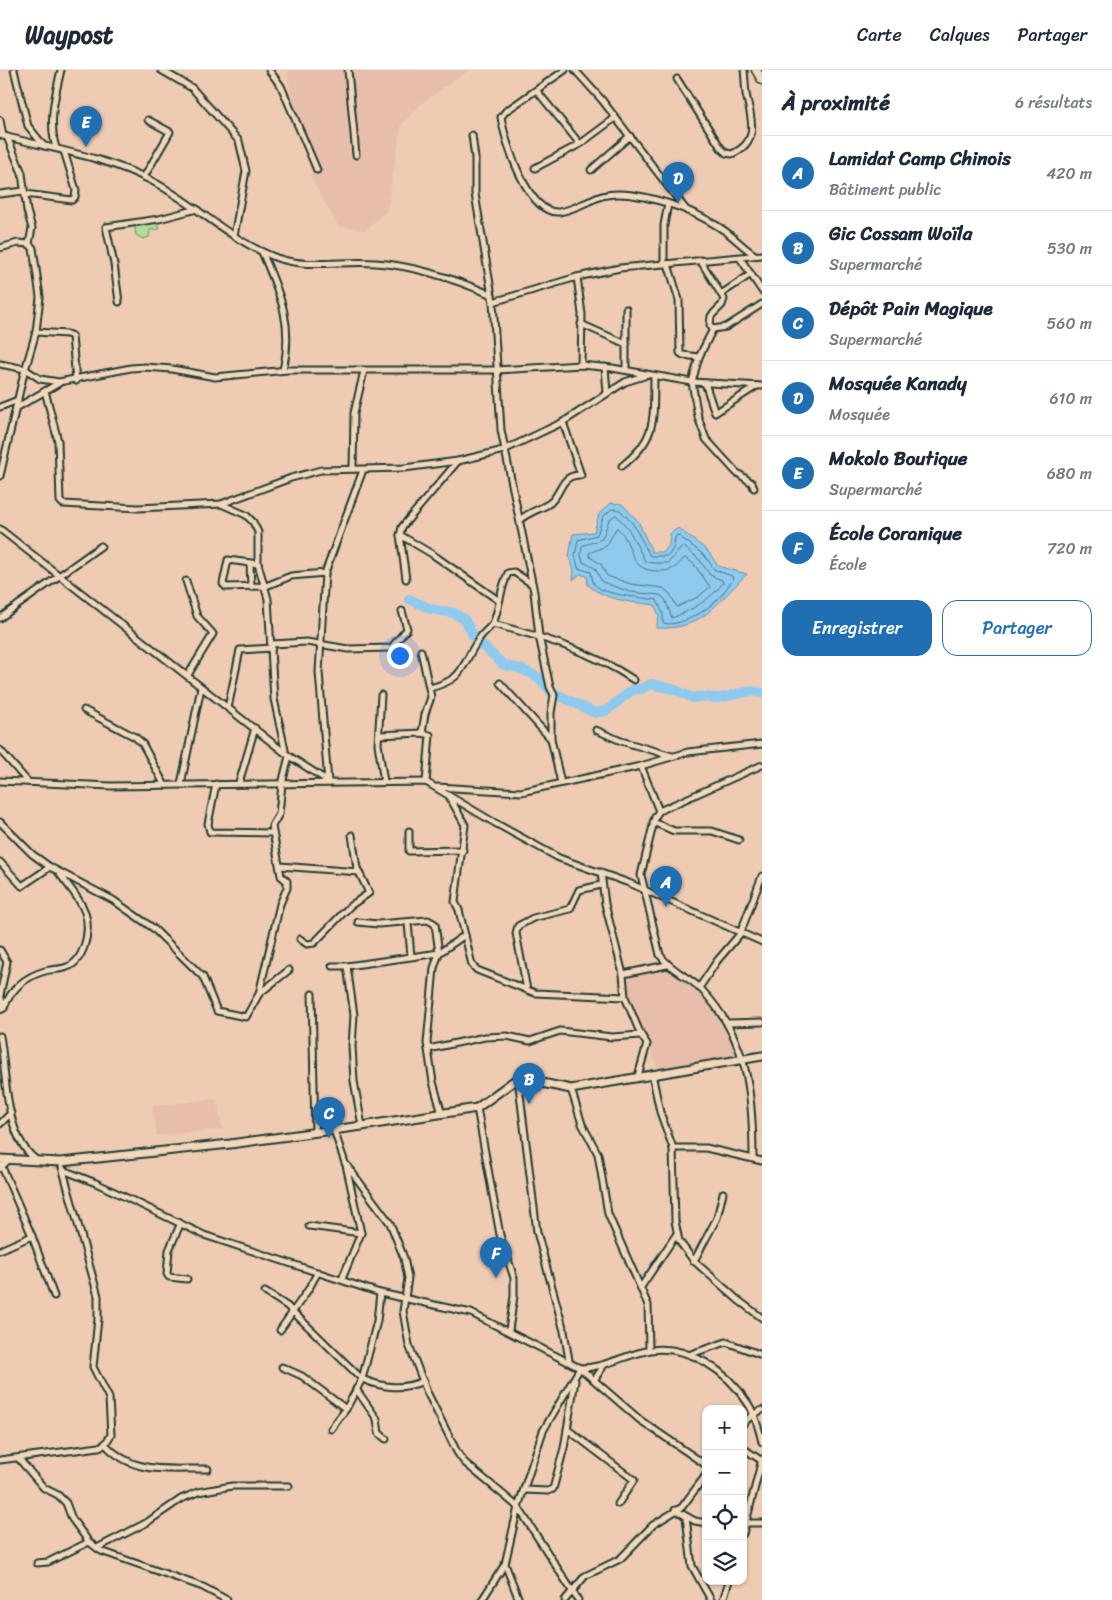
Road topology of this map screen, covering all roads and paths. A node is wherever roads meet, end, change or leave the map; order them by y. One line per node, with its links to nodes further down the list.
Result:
1 (14, 70): 20 (street)
2 (61, 70): 21 (street)
3 (161, 70): 33 (street)
4 (269, 70): 25 (street)
5 (348, 70): 23 (street)
6 (564, 70): 12 (street)
7 (575, 70): 13 (street)
8 (744, 70): 10 (street)
9 (756, 70): 11 (main road)
10 (677, 79)
11 (762, 80)
12 (537, 91): 19 (street); 30 (street)
13 (615, 118): 18 (street); 19 (street)
14 (0, 120): 17 (street)
15 (148, 120): 27 (street)
16 (472, 135): 46 (street)
17 (3, 136): 20 (street); 28 (street)
18 (630, 136): 26 (street); 32 (street)
19 (580, 144): 24 (street)
20 (44, 146): 21 (street)
21 (56, 148): 22 (street)
22 (64, 151): 27 (street); 28 (street)
23 (356, 155)
24 (535, 168)
25 (317, 170)
26 (591, 170)
27 (144, 177): 31 (street)
28 (25, 192): 29 (street); 34 (street)
29 (0, 194)
30 (668, 204): 32 (street); 41 (street)
31 (197, 209): 33 (street); 47 (street)
32 (687, 211): 38 (street)
33 (234, 236): 36 (street)
34 (29, 244): 35 (street); 53 (street)
35 (0, 248)
36 (262, 252): 46 (street); 60 (street)
37 (762, 254): 38 (street)
38 (755, 255): 39 (street)
39 (740, 258): 40 (street); 42 (street)
40 (700, 260): 41 (street); 45 (street)
41 (666, 264): 43 (street); 55 (street)
42 (751, 274): 44 (street); 45 (street)
43 (577, 277): 48 (street); 51 (street)
44 (762, 291)
45 (721, 294): 52 (street)
46 (492, 295): 48 (street)
47 (119, 302)
48 (493, 302): 61 (street)
49 (762, 304): 52 (street)
50 (626, 309): 54 (street)
51 (581, 324): 54 (street); 57 (street)
52 (713, 329): 55 (street)
53 (36, 332): 59 (street); 66 (street)
54 (626, 344): 62 (street)
55 (699, 356): 68 (street)
56 (0, 364): 59 (street)
57 (581, 365): 58 (street); 61 (street)
58 (605, 368): 62 (street); 72 (street)
59 (25, 369): 67 (street); 73 (street)
60 (283, 370): 63 (street); 66 (street)
61 (497, 370): 63 (street); 77 (street)
62 (626, 370): 64 (street)
63 (364, 371): 80 (street)
64 (647, 375): 65 (street); 72 (street)
65 (654, 377): 68 (street); 79 (street)
66 (76, 381): 67 (street)
67 (59, 382): 71 (street)
68 (692, 382): 69 (street); 83 (street)
69 (705, 383): 70 (street); 70 (street)
70 (760, 386)
71 (45, 391): 75 (street); 84 (street)
72 (607, 393): 76 (street)
73 (18, 400): 74 (street); 75 (street)
74 (0, 407)
75 (16, 408): 82 (street)
76 (563, 422): 77 (street); 85 (street)
77 (504, 450): 78 (street); 85 (street)
78 (458, 461): 81 (street); 87 (street)
79 (622, 466)
80 (353, 469): 81 (street); 84 (street)
81 (363, 470): 91 (street)
82 (0, 476)
83 (754, 488)
84 (221, 504): 90 (street)
85 (520, 520): 95 (street)
86 (0, 529): 92 (street)
87 (400, 535): 93 (street); 98 (street)
88 (101, 546): 92 (street)
89 (250, 563): 90 (street); 96 (street); 96 (street)
90 (258, 564): 97 (street)
91 (325, 573): 97 (street); 103 (street)
92 (60, 574): 100 (street); 106 (street)
93 (406, 579)
94 (186, 581): 106 (street)
95 (532, 584): 98 (street); 102 (street)
96 (251, 586): 97 (street)
97 (266, 586): 104 (street)
98 (498, 600): 101 (street)
99 (402, 611): 103 (street)
100 (0, 618)
101 (493, 624): 102 (street); 110 (street)
102 (539, 636): 107 (street); 118 (street)
103 (321, 643): 104 (street); 128 (street)
104 (272, 646): 112 (street); 121 (street)
105 (421, 651): 110 (street)
106 (188, 675): 109 (street)
107 (634, 680)
108 (500, 683): 118 (street)
109 (201, 688): 112 (street); 134 (street)
110 (430, 688): 116 (street)
111 (381, 695): 117 (street)
112 (228, 708): 114 (street)
113 (84, 710): 133 (street)
114 (255, 728): 121 (street); 131 (street)
115 (596, 730): 123 (street)
116 (422, 733): 117 (street); 130 (street)
117 (379, 735): 129 (street)
118 (551, 739): 132 (street)
119 (762, 744): 123 (street)
120 (0, 750): 127 (street)
121 (284, 750): 122 (street)
122 (289, 756): 128 (street); 136 (street)
123 (672, 756): 125 (street)
124 (762, 765): 139 (street)
125 (641, 766): 132 (street); 139 (street)
126 (0, 781): 127 (street)
127 (28, 782): 133 (street)
128 (328, 782): 129 (street); 136 (street)
129 (384, 782): 130 (street)
130 (426, 782): 137 (street)
131 (239, 783): 135 (street); 136 (street)
132 (561, 783): 137 (street)
133 (164, 784): 134 (street)
134 (181, 784): 135 (street)
135 (216, 784): 143 (street)
136 (282, 784): 143 (street)
137 (436, 787): 138 (street)
138 (449, 796): 146 (street); 152 (street)
139 (659, 811): 141 (street)
140 (0, 822): 149 (street)
141 (654, 822): 145 (street); 155 (street)
142 (409, 831): 146 (street)
143 (272, 833): 148 (street)
144 (352, 835): 151 (street)
145 (739, 840)
146 (463, 850): 159 (street)
147 (0, 862): 149 (street)
148 (280, 866): 151 (street); 172 (street)
149 (50, 867): 150 (street)
150 (57, 870): 172 (street); 176 (street)
151 (359, 872): 160 (street)
152 (601, 872): 154 (street); 155 (street)
153 (762, 876): 158 (street)
154 (602, 885): 169 (street); 171 (street)
155 (644, 890): 158 (street); 165 (street)
156 (358, 922): 157 (street)
157 (408, 924): 163 (street); 164 (street)
158 (740, 934): 161 (street); 170 (street)
159 (465, 936): 163 (street); 171 (street)
160 (300, 938)
161 (762, 942)
162 (0, 950): 174 (street)
163 (439, 953): 164 (street); 181 (street)
164 (411, 956): 167 (street)
165 (667, 965): 169 (street); 170 (street)
166 (332, 966): 167 (street)
167 (347, 966): 194 (street)
168 (289, 970): 172 (street)
169 (623, 974): 175 (street)
170 (699, 988): 178 (street)
171 (526, 990): 175 (street)
172 (259, 994)
173 (312, 994): 196 (street)
174 (0, 995): 176 (street)
175 (625, 997): 179 (street)
176 (2, 1009)
177 (762, 1022): 178 (street)
178 (728, 1023): 183 (street)
179 (641, 1035): 181 (street); 186 (street)
180 (0, 1036): 184 (street)
181 (428, 1049): 192 (street)
182 (762, 1056): 183 (main road)
183 (744, 1060): 185 (main road); 198 (street)
184 (2, 1069): 188 (street)
185 (652, 1074): 186 (main road); 197 (street)
186 (638, 1076): 189 (main road)
187 (518, 1078): 189 (main road); 190 (main road); 228 (street)
188 (2, 1080): 191 (street)
189 (571, 1089): 216 (street)
190 (477, 1108): 192 (main road); 224 (street)
191 (11, 1113): 193 (street); 201 (street)
192 (442, 1114): 194 (main road)
193 (0, 1124)
194 (362, 1126): 195 (main road)
195 (334, 1130): 196 (main road); 202 (street)
196 (315, 1133): 203 (main road)
197 (673, 1148): 198 (street); 209 (street)
198 (753, 1158): 200 (street)
199 (4, 1160): 201 (main road); 204 (street)
200 (762, 1161)
201 (41, 1162): 203 (main road)
202 (345, 1163): 208 (street); 220 (street)
203 (62, 1166): 206 (street); 245 (street)
204 (1, 1168): 210 (street)
205 (723, 1193): 212 (street)
206 (180, 1225): 213 (street); 214 (street)
207 (309, 1226): 208 (street)
208 (361, 1233): 215 (street)
209 (676, 1235): 212 (street); 216 (street)
210 (32, 1236): 211 (street); 219 (street)
211 (0, 1250)
212 (694, 1261): 222 (street)
213 (318, 1272): 215 (street); 221 (street)
214 (187, 1279)
215 (342, 1279): 218 (street)
216 (642, 1287): 225 (street)
217 (265, 1292): 221 (street)
218 (380, 1293): 220 (street); 232 (street)
219 (54, 1296)
220 (404, 1299): 224 (street); 235 (street)
221 (293, 1312): 223 (street); 232 (street)
222 (762, 1318)
223 (280, 1330)
224 (509, 1330): 228 (street)
225 (649, 1350): 226 (street); 229 (street)
226 (691, 1354): 227 (street); 239 (street)
227 (762, 1355)
228 (569, 1360): 231 (street)
229 (604, 1365): 231 (street); 234 (street)
230 (282, 1367): 237 (street)
231 (580, 1368): 233 (street); 234 (street)
232 (362, 1379): 235 (street); 236 (street)
233 (575, 1379): 242 (street); 254 (street)
234 (595, 1379): 250 (street)
235 (424, 1382): 256 (street)
236 (356, 1389): 237 (street); 243 (street)
237 (346, 1409): 241 (street)
238 (762, 1410): 239 (street)
239 (752, 1415): 240 (street); 244 (street)
240 (747, 1420)
241 (331, 1429)
242 (567, 1429): 254 (street); 255 (street)
243 (386, 1439)
244 (762, 1442)
245 (105, 1444): 247 (street); 251 (street)
246 (746, 1450): 249 (street)
247 (19, 1459): 248 (street); 263 (street)
248 (0, 1460)
249 (762, 1460): 258 (street)
250 (702, 1463)
251 (208, 1469)
252 (702, 1480): 257 (street)
253 (290, 1486): 264 (street)
254 (524, 1490): 256 (street)
255 (618, 1504)
256 (518, 1507): 266 (street); 268 (street)
257 (675, 1510): 259 (street); 268 (street)
258 (747, 1516)
259 (686, 1517): 260 (street); 274 (street)
260 (702, 1523)
261 (747, 1523): 262 (street)
262 (762, 1523)
263 (89, 1542): 264 (street); 265 (street)
264 (97, 1548): 269 (street)
265 (37, 1563)
266 (506, 1564): 270 (street); 271 (street)
267 (728, 1585): 275 (street)
268 (572, 1593): 272 (street); 273 (street)
269 (227, 1600)
270 (482, 1600)
271 (519, 1600)
272 (565, 1600)
273 (578, 1600)
274 (711, 1600)
275 (723, 1600)

